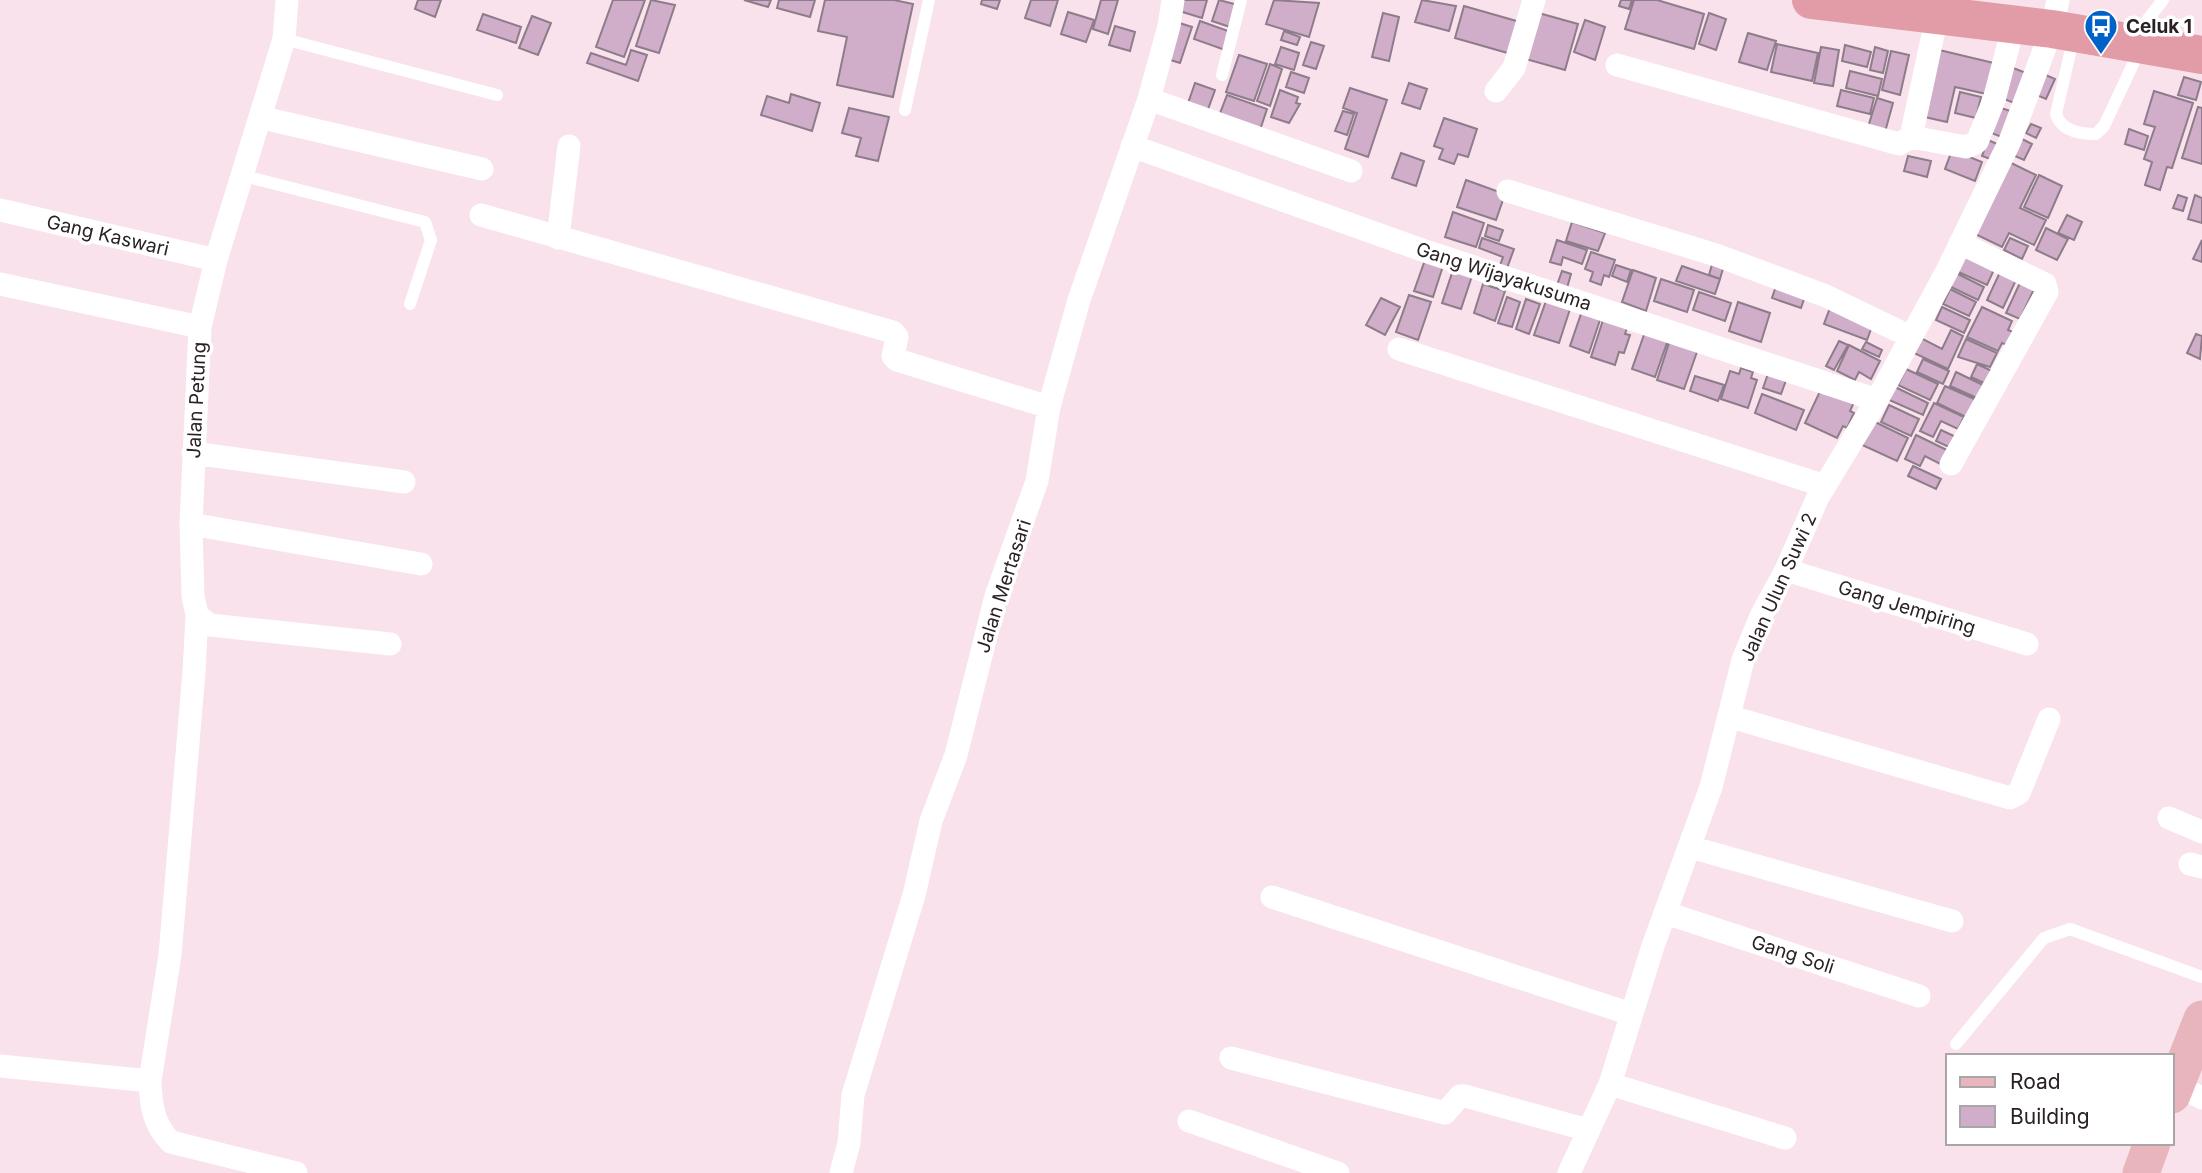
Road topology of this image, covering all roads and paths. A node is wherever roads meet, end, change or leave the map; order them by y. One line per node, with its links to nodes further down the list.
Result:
1 (287, 0): 11 (street, Jalan Petung)
2 (929, 0): 19 (lane)
3 (1173, 0): 18 (street, Jalan Mertasari)
4 (1241, 0): 15 (lane)
5 (1534, 0): 16 (street)
6 (1818, 0): 8 (highway)
7 (2163, 0): 12 (lane)
8 (1924, 9): 10 (highway); 21 (street)
9 (2062, 20): 10 (highway); 12 (highway); 12 (lane); 31 (street, Jalan Ulun Suwi 2)
10 (2014, 24): 21 (street)
11 (284, 39): 17 (lane); 20 (street, Jalan Petung)
12 (2136, 43): 13 (highway)
13 (2202, 55)
14 (1617, 65): 21 (street)
15 (1222, 75)
16 (1496, 91)
17 (497, 95)
18 (1149, 99): 23 (street, Jalan Mertasari); 25 (street)
19 (905, 110)
20 (262, 118): 24 (street); 26 (street, Jalan Petung)
21 (1911, 137)
22 (569, 146): 30 (street)
23 (1132, 146): 38 (street, Gang Wijayakusuma); 39 (street, Jalan Mertasari)
24 (482, 169)
25 (1351, 171)
26 (244, 176): 32 (street, Jalan Petung); 34 (lane)
27 (1508, 191): 36 (street)
28 (0, 210): 32 (street, Gang Kaswari)
29 (481, 215): 30 (street)
30 (558, 238): 39 (street)
31 (1959, 243): 36 (street, Jalan Ulun Suwi 2); 41 (street)
32 (216, 260): 35 (street, Jalan Petung)
33 (0, 284): 35 (street)
34 (410, 304)
35 (200, 327): 40 (street, Jalan Petung)
36 (1911, 337): 38 (street, Jalan Ulun Suwi 2)
37 (1399, 349): 43 (street)
38 (1877, 400): 43 (street, Jalan Ulun Suwi 2)
39 (1049, 407): 73 (street, Jalan Mertasari)
40 (193, 453): 42 (street); 44 (street, Jalan Petung)
41 (1951, 464)
42 (404, 482)
43 (1825, 485): 46 (street, Jalan Ulun Suwi 2)
44 (191, 524): 45 (street); 47 (street, Jalan Petung)
45 (421, 564)
46 (1786, 570): 49 (street, Gang Jempiring); 50 (street, Jalan Ulun Suwi 2)
47 (197, 615): 48 (street); 65 (street, Jalan Petung)
48 (390, 644)
49 (2027, 644)
50 (1731, 717): 51 (street); 54 (street, Jalan Ulun Suwi 2)
51 (2049, 719)
52 (2169, 818): 53 (street)
53 (2202, 832)
54 (1690, 847): 56 (street, Jalan Ulun Suwi 2); 57 (street)
55 (1272, 897): 60 (street)
56 (1666, 913): 59 (street, Gang Soli); 60 (street, Jalan Ulun Suwi 2)
57 (1952, 921)
58 (2202, 977): 62 (lane)
59 (1919, 996)
60 (1631, 1014): 66 (street, Jalan Ulun Suwi 2)
61 (2201, 1027): 67 (main road)
62 (1956, 1044)
63 (1231, 1058): 69 (street)
64 (0, 1066): 65 (street)
65 (150, 1081): 72 (street, Jalan Petung)
66 (1610, 1084): 69 (street, Jalan Ulun Suwi 2); 70 (street)
67 (2184, 1093)
68 (1189, 1121): 74 (street)
69 (1588, 1130): 75 (street, Jalan Ulun Suwi 2)
70 (1785, 1138)
71 (2151, 1145): 76 (main road)
72 (296, 1173)
73 (841, 1173)
74 (1338, 1173)
75 (1569, 1173)
76 (2141, 1173)

